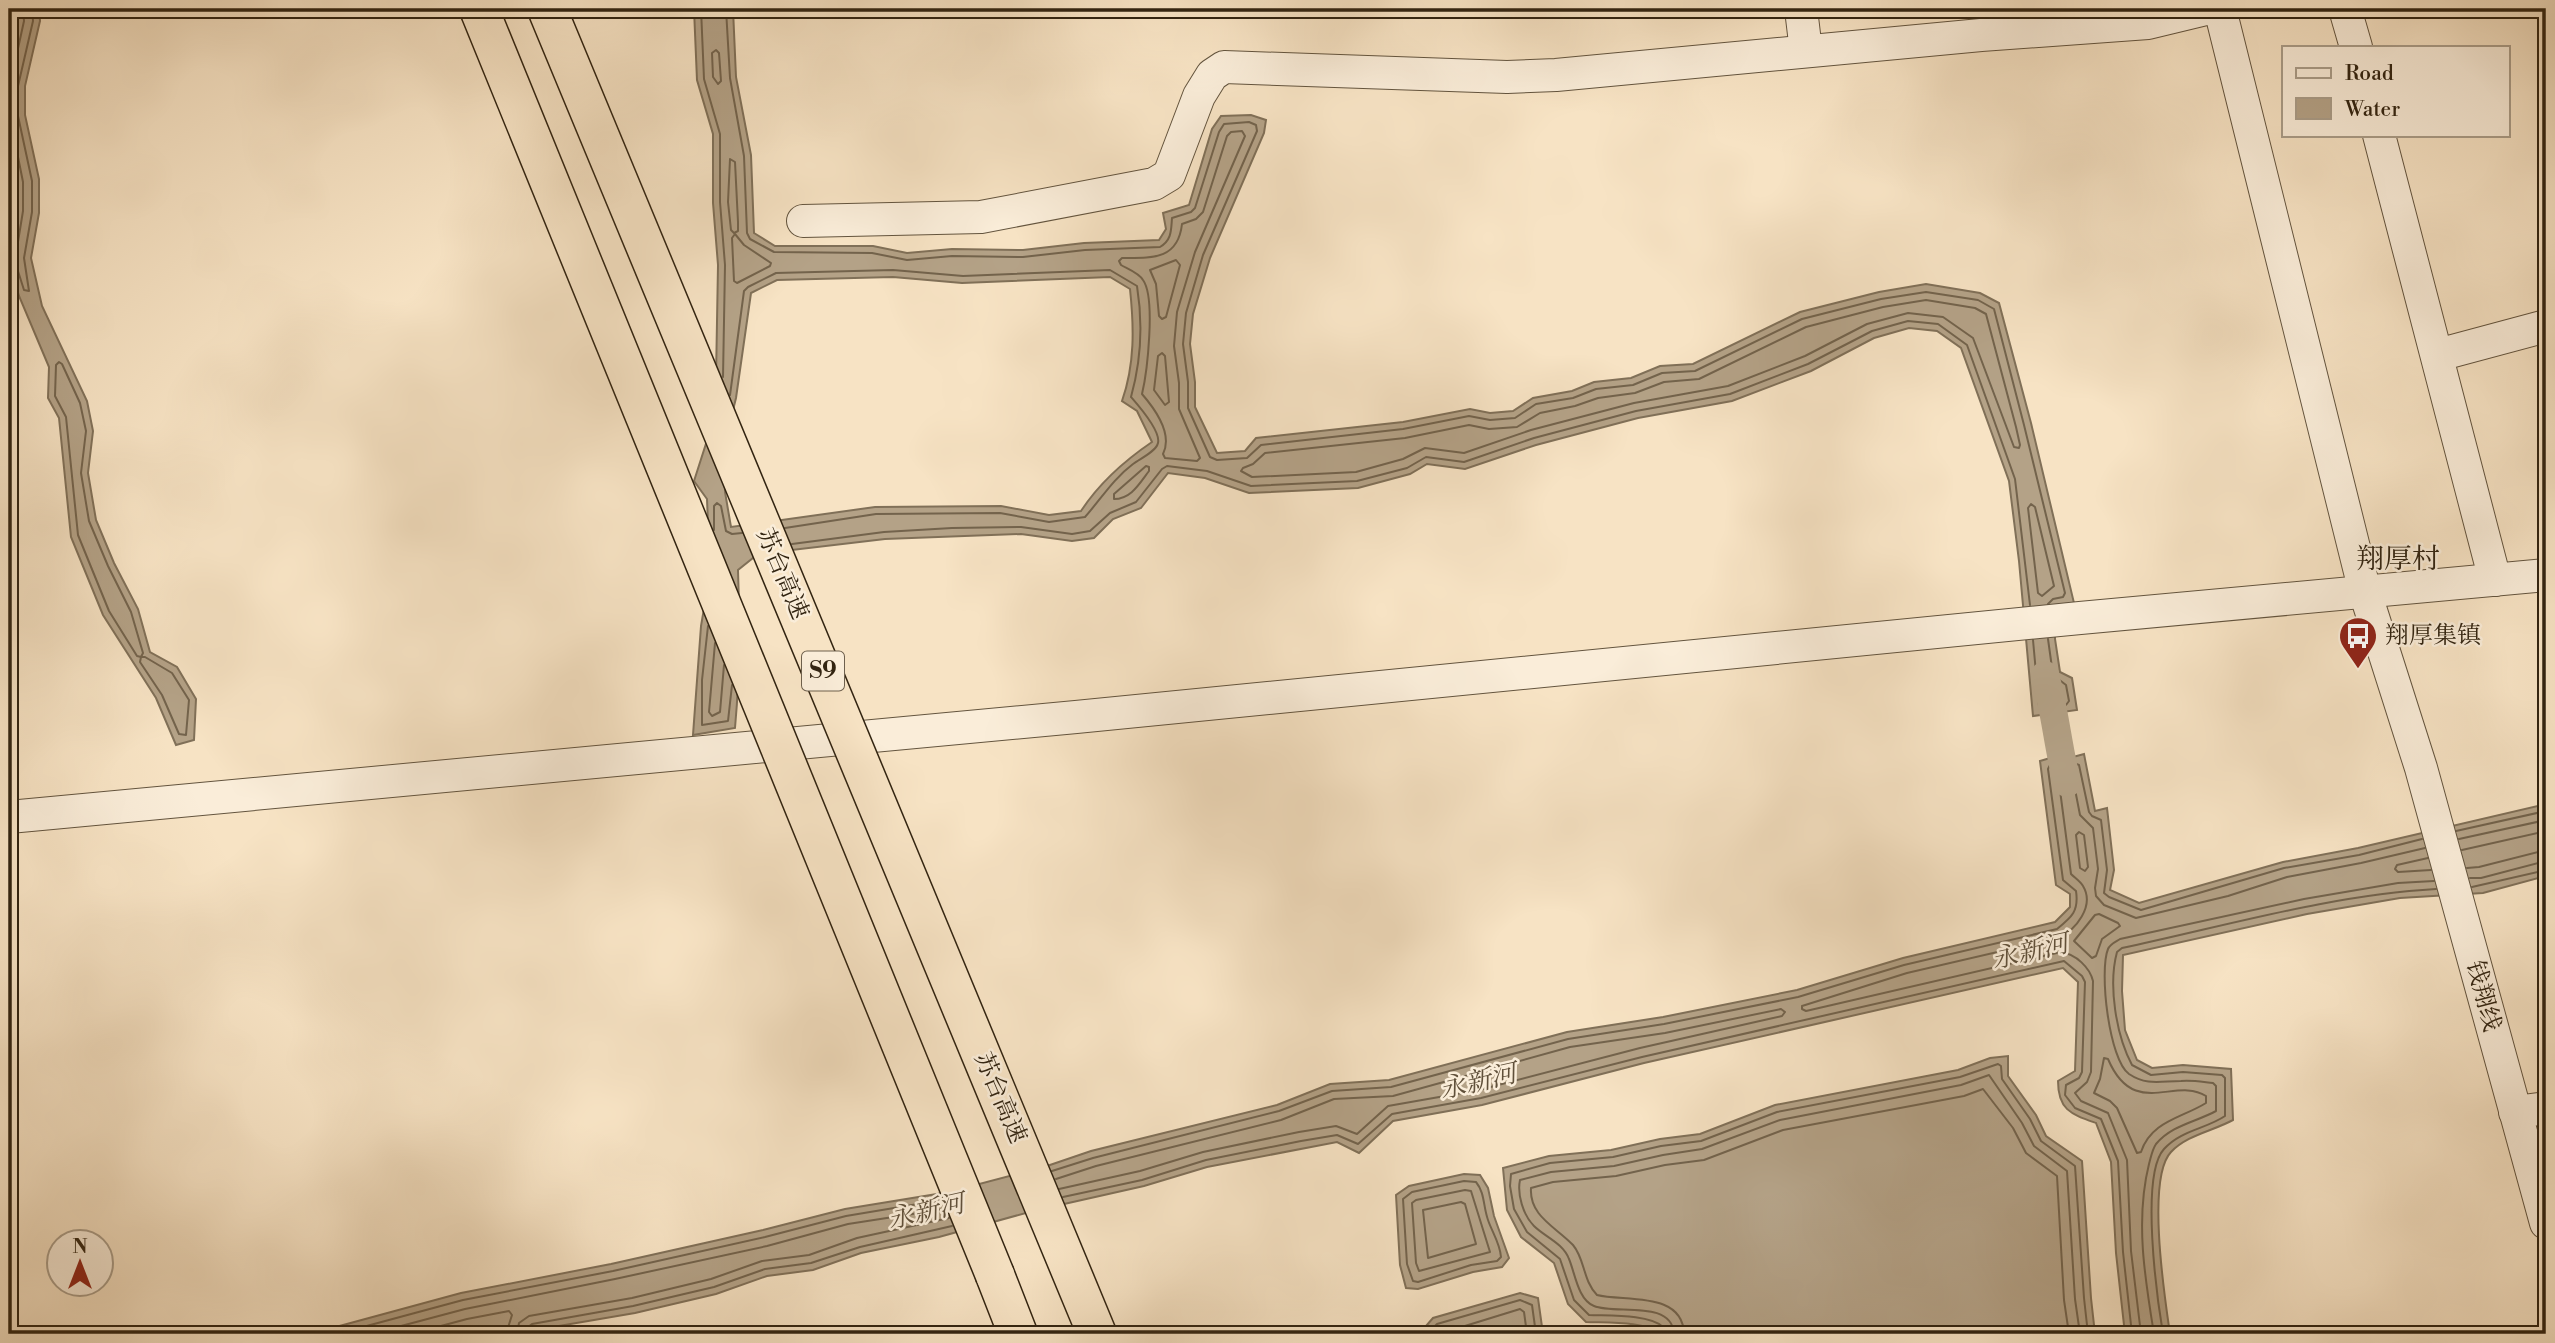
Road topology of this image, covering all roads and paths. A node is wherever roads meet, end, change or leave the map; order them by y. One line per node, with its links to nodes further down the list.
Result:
1 (479, 9): 20 (highway, bridge)
2 (547, 9): 21 (highway, 苏台高速 / S9, bridge)
3 (1801, 9): 8 (street)
4 (2206, 9): 8 (street)
5 (2220, 9): 15 (street, 钱翔线)
6 (2345, 9): 7 (street)
7 (2356, 46)
8 (1806, 51): 10 (street)
9 (2379, 136): 12 (street)
10 (803, 221)
11 (2546, 326): 12 (street)
12 (2438, 355): 14 (street)
13 (2546, 575): 14 (street)
14 (2495, 580): 15 (street)
15 (2365, 592): 16 (street); 18 (street, 钱翔线)
16 (9, 817)
17 (2546, 1108): 18 (street)
18 (2515, 1112): 19 (street, 钱翔线)
19 (2546, 1223)
20 (1018, 1334)
21 (1097, 1334)

